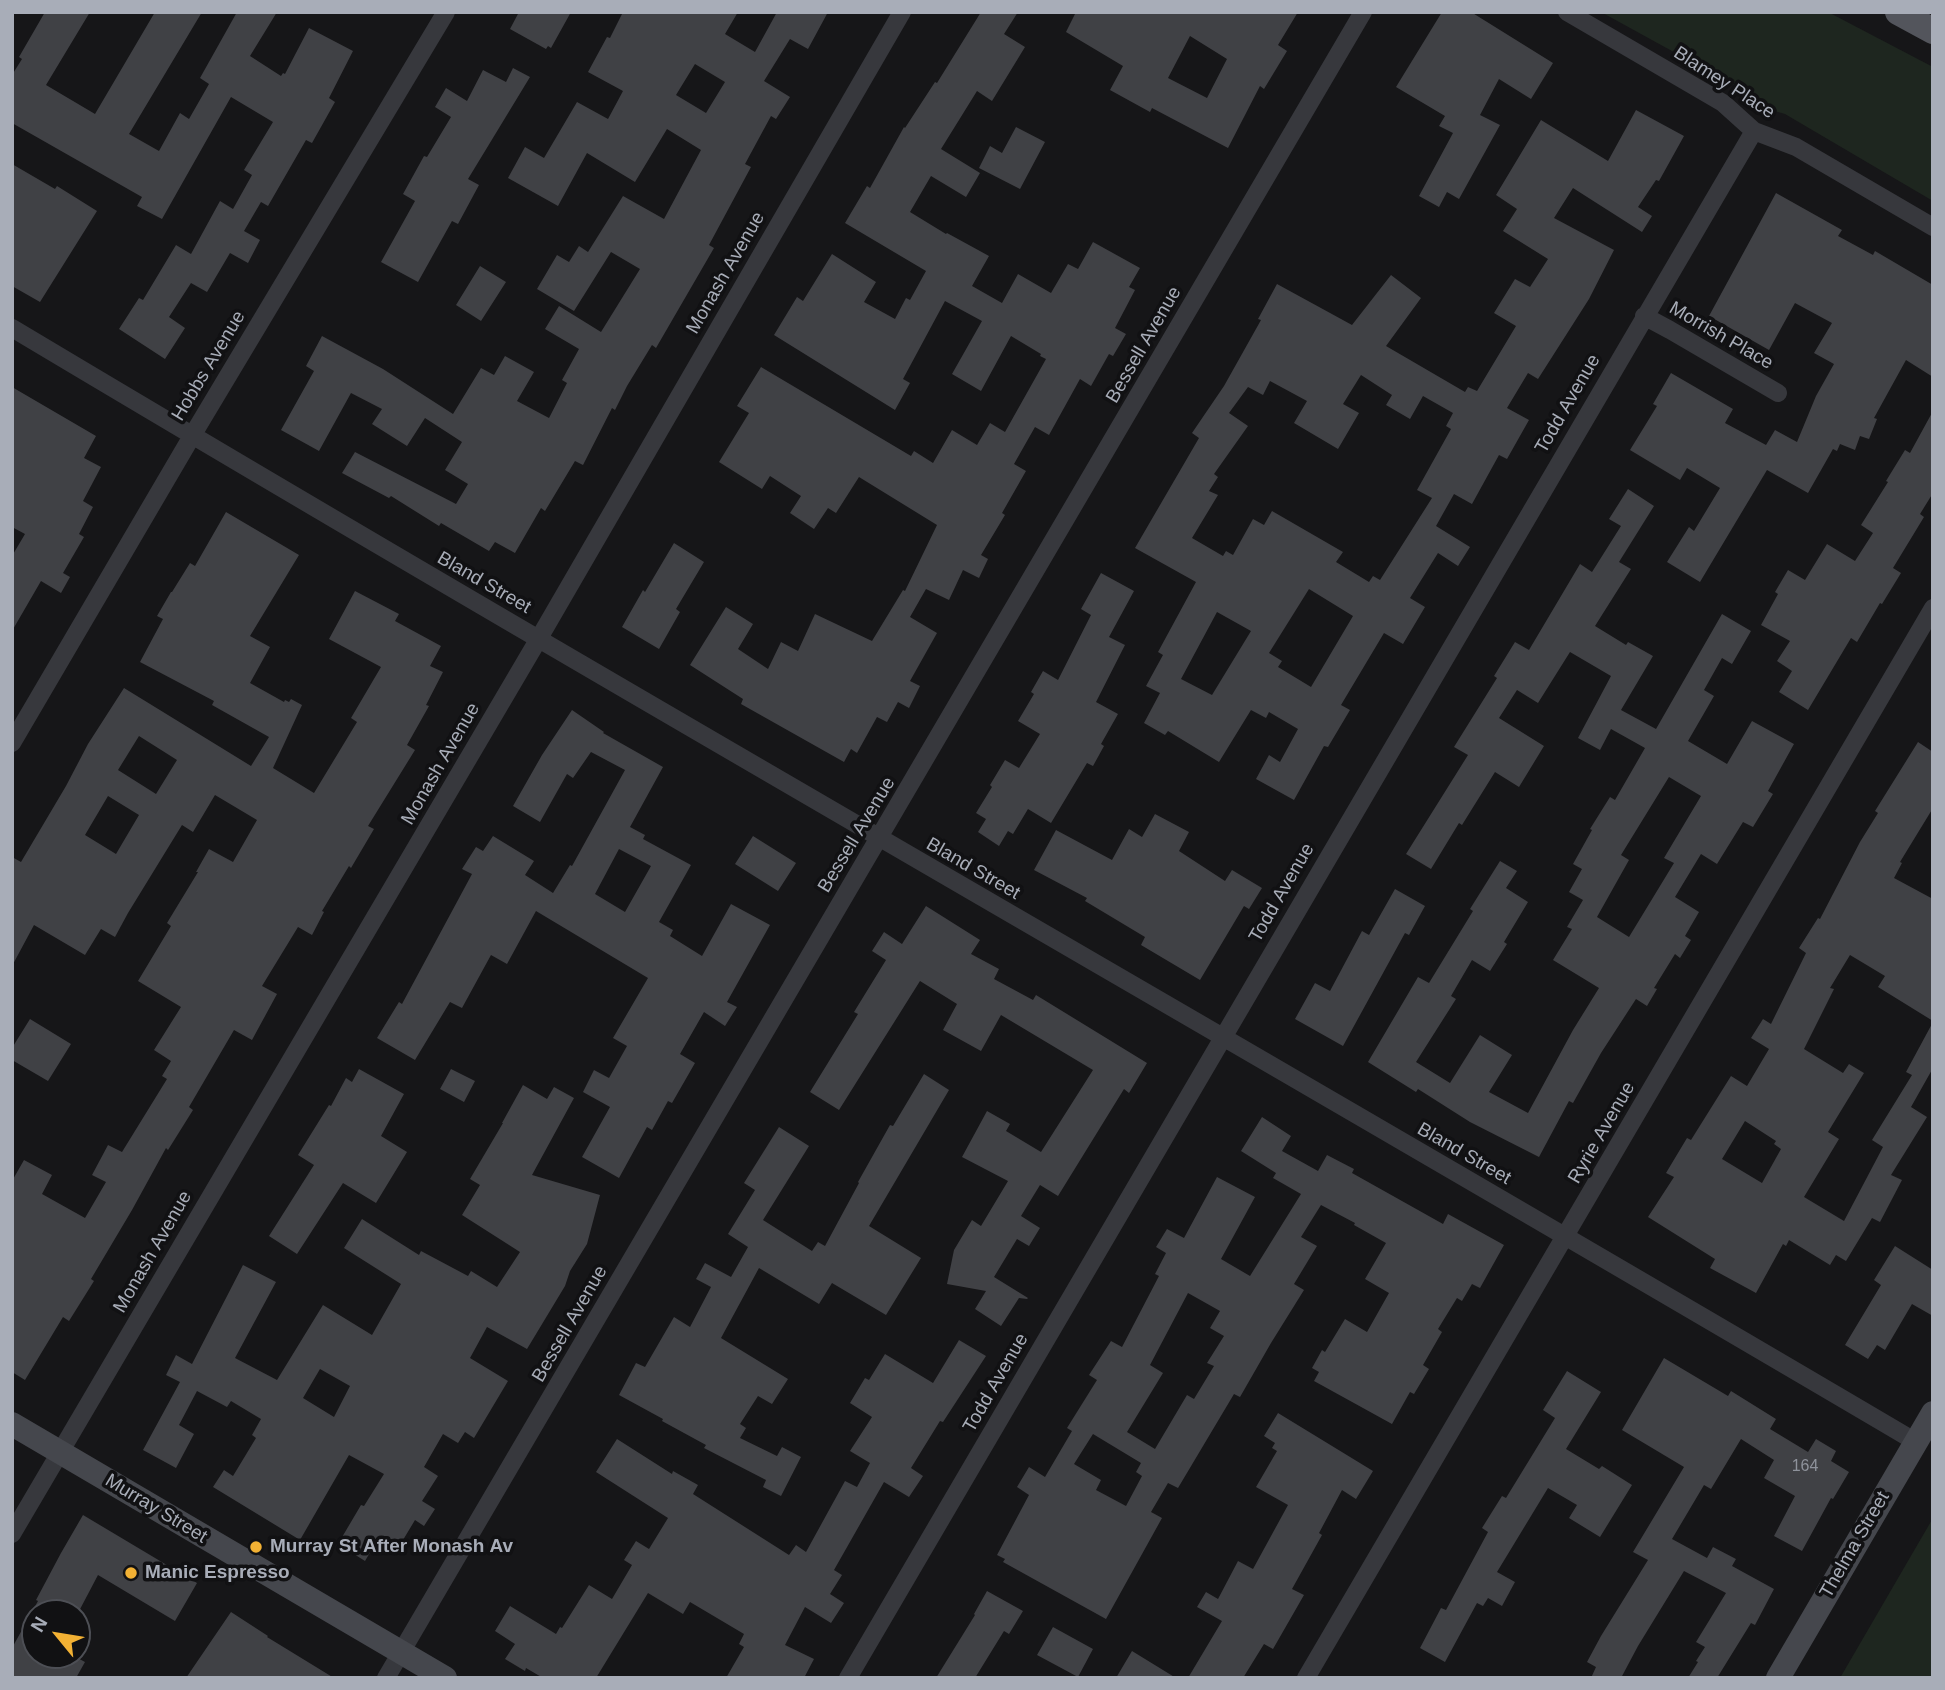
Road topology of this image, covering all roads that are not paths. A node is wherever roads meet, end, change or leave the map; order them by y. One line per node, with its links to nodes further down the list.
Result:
1 (446, 12): 12 (street, Hobbs Avenue)
2 (902, 12): 14 (street, Monash Avenue)
3 (1363, 12): 16 (street, Bessell Avenue)
4 (1567, 12): 7 (street, Blamey Place)
5 (1898, 12): 6 (main road)
6 (1933, 31)
7 (1754, 131): 8 (street, Blamey Place); 9 (street, Todd Avenue)
8 (1933, 227)
9 (1644, 316): 11 (street, Morrish Place); 17 (street, Todd Avenue)
10 (12, 328): 12 (street, Bland Street)
11 (1778, 393)
12 (192, 436): 14 (street, Bland Street); 15 (street, Hobbs Avenue)
13 (1933, 608): 18 (street, Ryrie Avenue)
14 (538, 639): 16 (street, Bland Street); 22 (street, Monash Avenue)
15 (12, 743)
16 (879, 838): 17 (street, Bland Street); 24 (street, Bessell Avenue)
17 (1223, 1037): 18 (street, Bland Street); 27 (street, Todd Avenue)
18 (1565, 1237): 21 (street, Bland Street); 28 (street, Ryrie Avenue)
19 (1933, 1413): 21 (main road, Thelma Street)
20 (12, 1424): 22 (main road, Murray Street)
21 (1916, 1442): 29 (main road, Thelma Street)
22 (60, 1451): 23 (street, Monash Avenue); 24 (main road, Murray Street)
23 (12, 1534)
24 (401, 1652): 25 (street, Bessell Avenue); 26 (main road, Murray Street)
25 (386, 1678)
26 (445, 1678)
27 (848, 1678)
28 (1306, 1678)
29 (1779, 1678)

